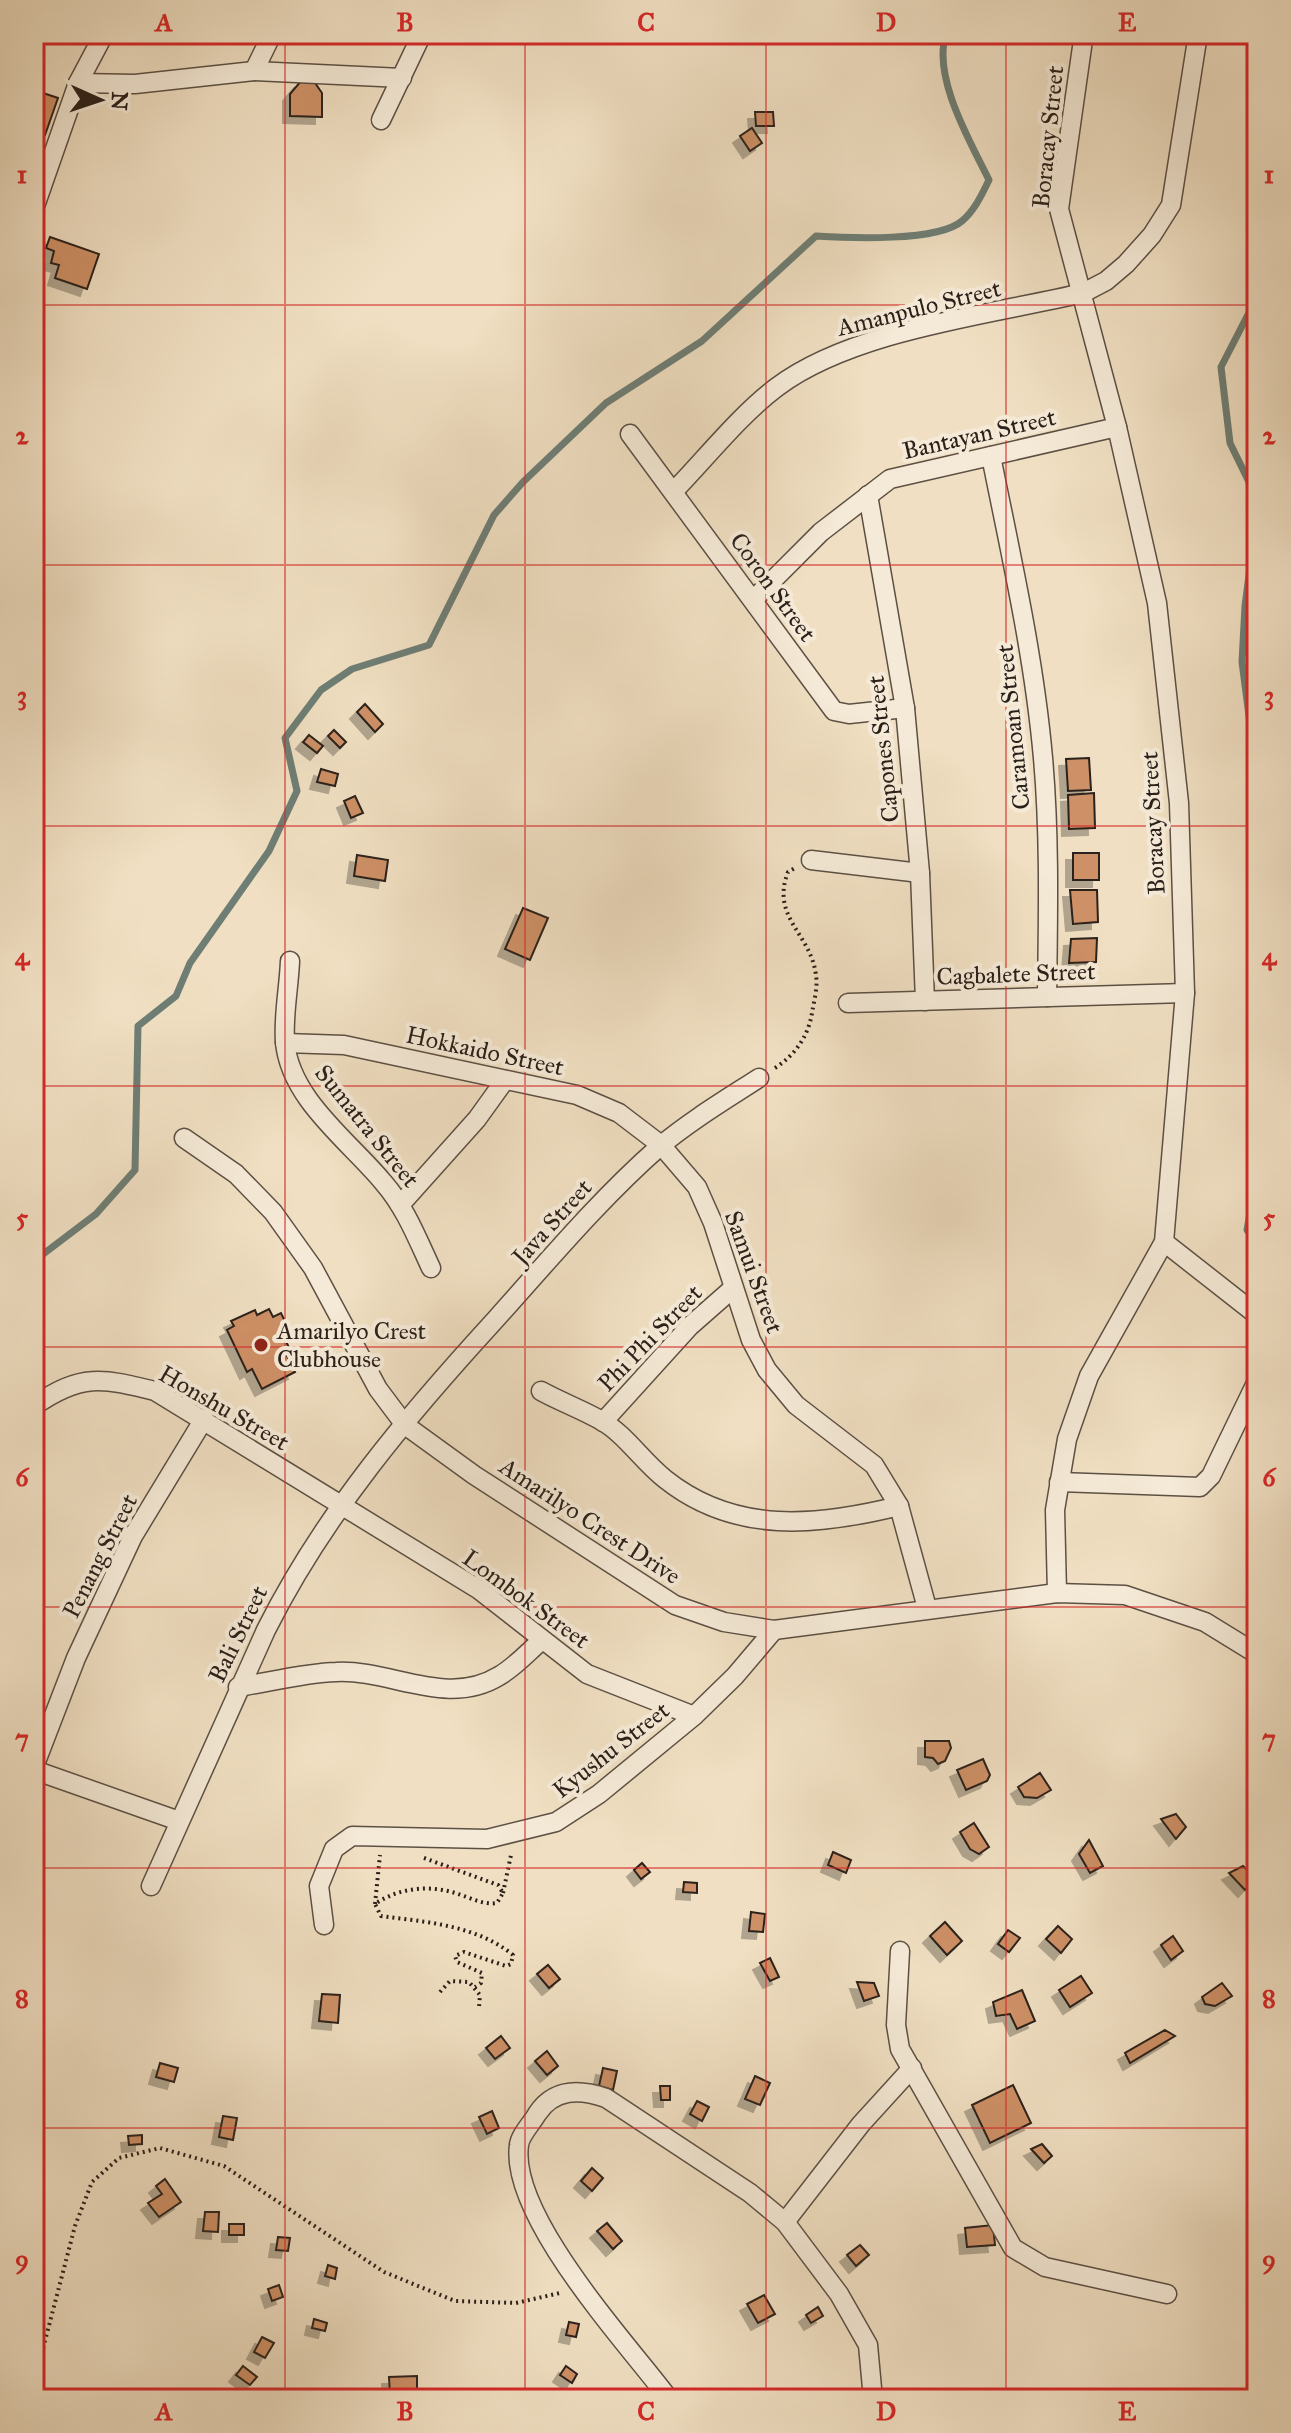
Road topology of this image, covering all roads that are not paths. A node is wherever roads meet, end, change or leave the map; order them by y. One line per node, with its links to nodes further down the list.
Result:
1 (104, 34): 8 (street)
2 (272, 34): 6 (street)
3 (422, 34): 7 (street)
4 (1198, 34): 11 (street, Amanpulo Street)
5 (1084, 36): 11 (street, Boracay Street)
6 (254, 71): 7 (street); 8 (street)
7 (402, 78): 9 (street)
8 (78, 83): 10 (street)
9 (381, 120)
10 (34, 209)
11 (1083, 293): 12 (street, Boracay Street); 15 (street, Amanpulo Street)
12 (1117, 427): 14 (street, Bantayan Street); 22 (street, Boracay Street)
13 (630, 434): 15 (street, Coron Street)
14 (991, 456): 16 (street, Bantayan Street); 23 (street, Caramoan Street)
15 (674, 491): 17 (street, Coron Street)
16 (868, 495): 17 (street, Bantayan Street); 18 (street, Capones Street)
17 (754, 599): 18 (street, Coron Street)
18 (905, 708): 20 (street, Capones Street)
19 (811, 860): 20 (street)
20 (920, 873): 24 (street, Capones Street)
21 (290, 961): 26 (street, Sumatra Street)
22 (1185, 993): 23 (street, Cagbalete Street); 32 (street, Boracay Street)
23 (1047, 997): 24 (street, Cagbalete Street)
24 (925, 1001): 25 (street, Cagbalete Street)
25 (848, 1003)
26 (285, 1043): 28 (street, Hokkaido Street); 31 (street, Sumatra Street)
27 (759, 1078): 30 (street, Java Street)
28 (505, 1080): 30 (street, Hokkaido Street); 31 (street)
29 (184, 1138): 41 (street, Amarilyo Crest Drive)
30 (661, 1145): 34 (street, Samui Street); 41 (street, Java Street)
31 (400, 1205): 33 (street, Sumatra Street)
32 (1164, 1242): 35 (street); 42 (street, Boracay Street)
33 (431, 1268)
34 (731, 1290): 40 (street, Phi Phi Street); 44 (street, Samui Street)
35 (1257, 1315)
36 (1257, 1381): 42 (street)
37 (541, 1391): 40 (street)
38 (34, 1406): 39 (street, Honshu Street)
39 (204, 1419): 43 (street, Honshu Street); 52 (street, Penang Street)
40 (603, 1422): 44 (street)
41 (405, 1425): 43 (street, Bali Street); 47 (street, Amarilyo Crest Drive)
42 (1059, 1482): 45 (street, Boracay Street)
43 (340, 1504): 48 (street, Lombok Street); 50 (street, Bali Street)
44 (899, 1506): 46 (street, Samui Street)
45 (1057, 1593): 46 (street, Amarilyo Crest Drive); 49 (street, Amarilyo Crest Drive)
46 (927, 1608): 47 (street, Amarilyo Crest Drive)
47 (774, 1630): 51 (street, Kyushu Street)
48 (542, 1640): 50 (street); 51 (street, Lombok Street)
49 (1257, 1654)
50 (238, 1687): 53 (street, Bali Street)
51 (694, 1716): 55 (street, Kyushu Street)
52 (34, 1768): 53 (street)
53 (179, 1821): 54 (street, Bali Street)
54 (151, 1886)
55 (324, 1925)
56 (900, 1951): 57 (street)
57 (912, 2068): 58 (street); 59 (street)
58 (785, 2222): 60 (street); 61 (street)
59 (1167, 2294)
60 (669, 2399)
61 (873, 2399)

